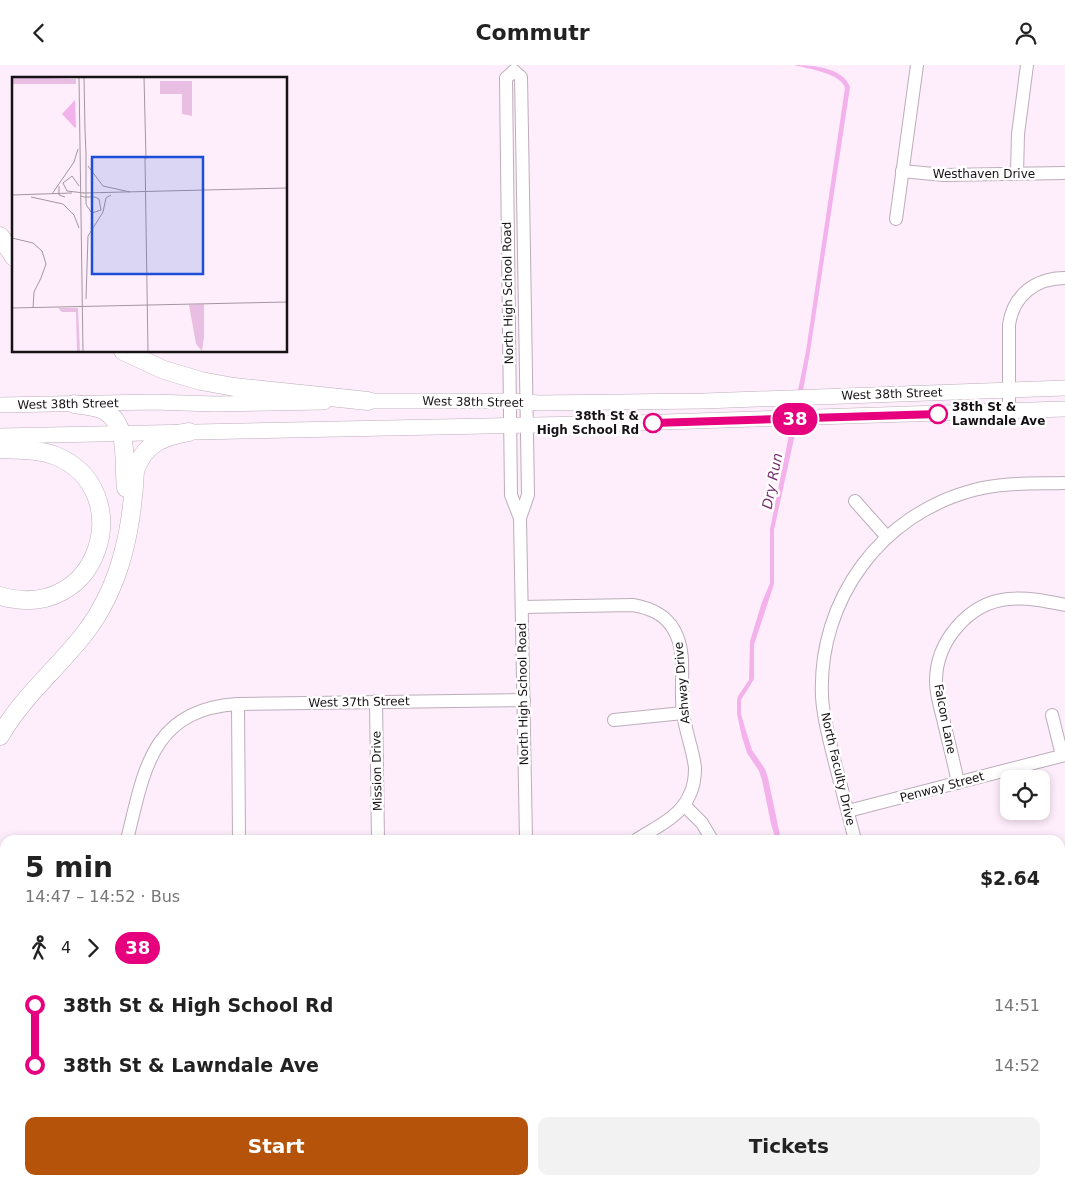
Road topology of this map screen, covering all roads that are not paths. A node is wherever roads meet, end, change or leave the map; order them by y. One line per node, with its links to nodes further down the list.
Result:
1 (918, 65): 4 (street)
2 (1027, 65): 6 (street)
3 (513, 68): 15 (street, North High School Road); 16 (street, North High School Road)
4 (902, 171): 6 (street, Westhaven Drive); 7 (street)
5 (1065, 173): 6 (street, Westhaven Drive)
6 (1018, 174)
7 (896, 219)
8 (0, 236): 9 (highway)
9 (12, 254)
10 (1065, 278): 13 (street)
11 (127, 353): 14 (highway)
12 (1065, 388): 13 (main road, West 38th Street)
13 (1008, 390): 16 (main road, West 38th Street); 20 (street)
14 (368, 401): 15 (main road, West 38th Street); 17 (main road, West 38th Street)
15 (509, 401): 16 (main road, West 38th Street); 22 (street, North High School Road)
16 (526, 403): 21 (street, North High School Road)
17 (74, 404): 18 (main road, West 38th Street); 24 (highway)
18 (0, 405)
19 (1065, 409): 20 (main road, West 38th Street)
20 (1009, 411): 21 (main road, West 38th Street)
21 (527, 425): 22 (main road, West 38th Street); 30 (street, North High School Road)
22 (510, 426): 23 (main road, West 38th Street); 30 (street, North High School Road)
23 (189, 432): 24 (main road, West 38th Street); 29 (highway)
24 (120, 433): 25 (main road, West 38th Street); 29 (highway)
25 (0, 436)
26 (0, 449): 32 (highway)
27 (1065, 483): 31 (street, North Faculty Drive)
28 (855, 501): 31 (street)
29 (130, 516): 41 (highway)
30 (520, 518): 34 (street, North High School Road)
31 (887, 537): 45 (street, North Faculty Drive)
32 (0, 596)
33 (1065, 605): 43 (street, Falcon Lane)
34 (522, 607): 35 (street, North High School Road); 38 (street, Ashway Drive)
35 (524, 700): 36 (street, West 37th Street); 49 (street, North High School Road)
36 (376, 701): 37 (street, West 37th Street); 48 (street, Mission Drive)
37 (238, 704): 46 (street, West 37th Street); 47 (street)
38 (683, 713): 40 (street); 44 (street, Ashway Drive)
39 (1052, 715): 42 (street)
40 (614, 720)
41 (0, 736)
42 (1063, 755): 43 (street, Penway Street)
43 (958, 783): 45 (street, Penway Street)
44 (684, 805): 50 (street, Ashway Drive); 51 (street)
45 (848, 811): 52 (street, North Faculty Drive)
46 (128, 835)
47 (240, 835)
48 (378, 835)
49 (526, 835)
50 (644, 835)
51 (709, 835)
52 (854, 835)

